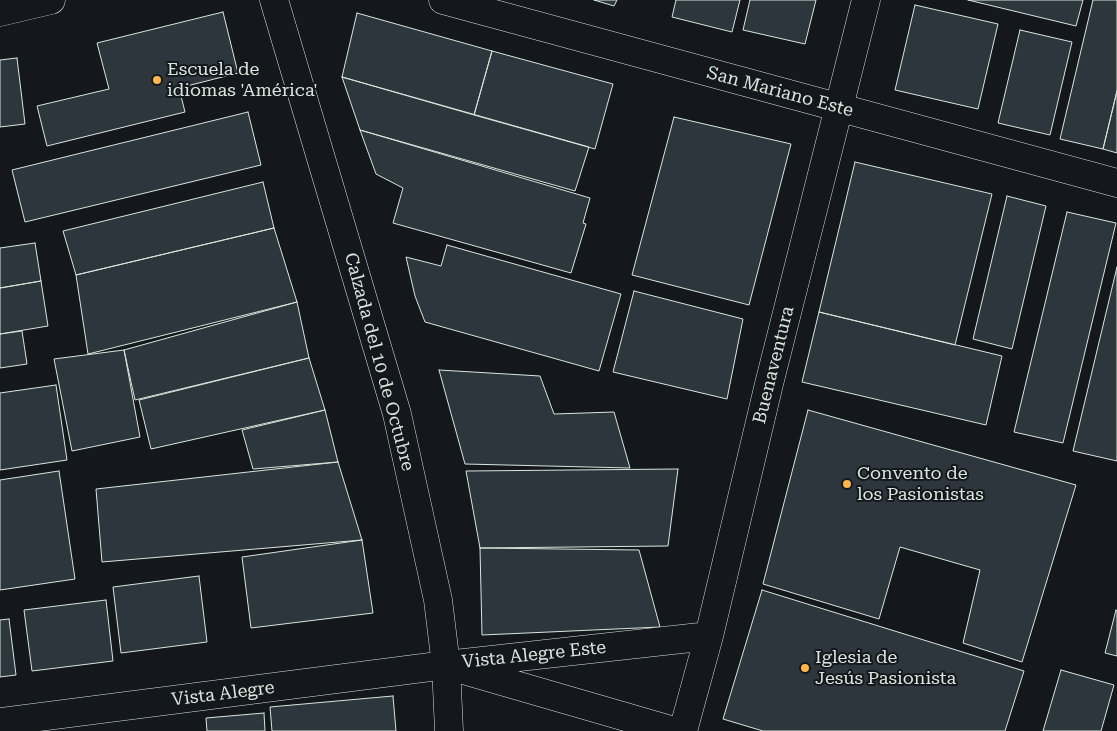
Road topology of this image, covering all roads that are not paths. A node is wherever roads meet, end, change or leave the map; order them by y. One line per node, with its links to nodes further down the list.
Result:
1 (51, 0): 5 (street)
2 (274, 0): 9 (street, Calzada del 10 de Octubre)
3 (442, 0): 6 (street, San Mariano Este)
4 (866, 0): 6 (street, Buenaventura)
5 (0, 12)
6 (838, 108): 7 (street, San Mariano Este); 8 (street, Buenaventura)
7 (1117, 183)
8 (709, 636): 9 (street, Vista Alegre Este); 13 (street, Buenaventura)
9 (446, 665): 10 (street, Vista Alegre); 11 (street, Calzada del 10 de Octubre); 12 (street, Vista Alegre Este)
10 (0, 722)
11 (450, 731)
12 (674, 731)
13 (682, 731)

